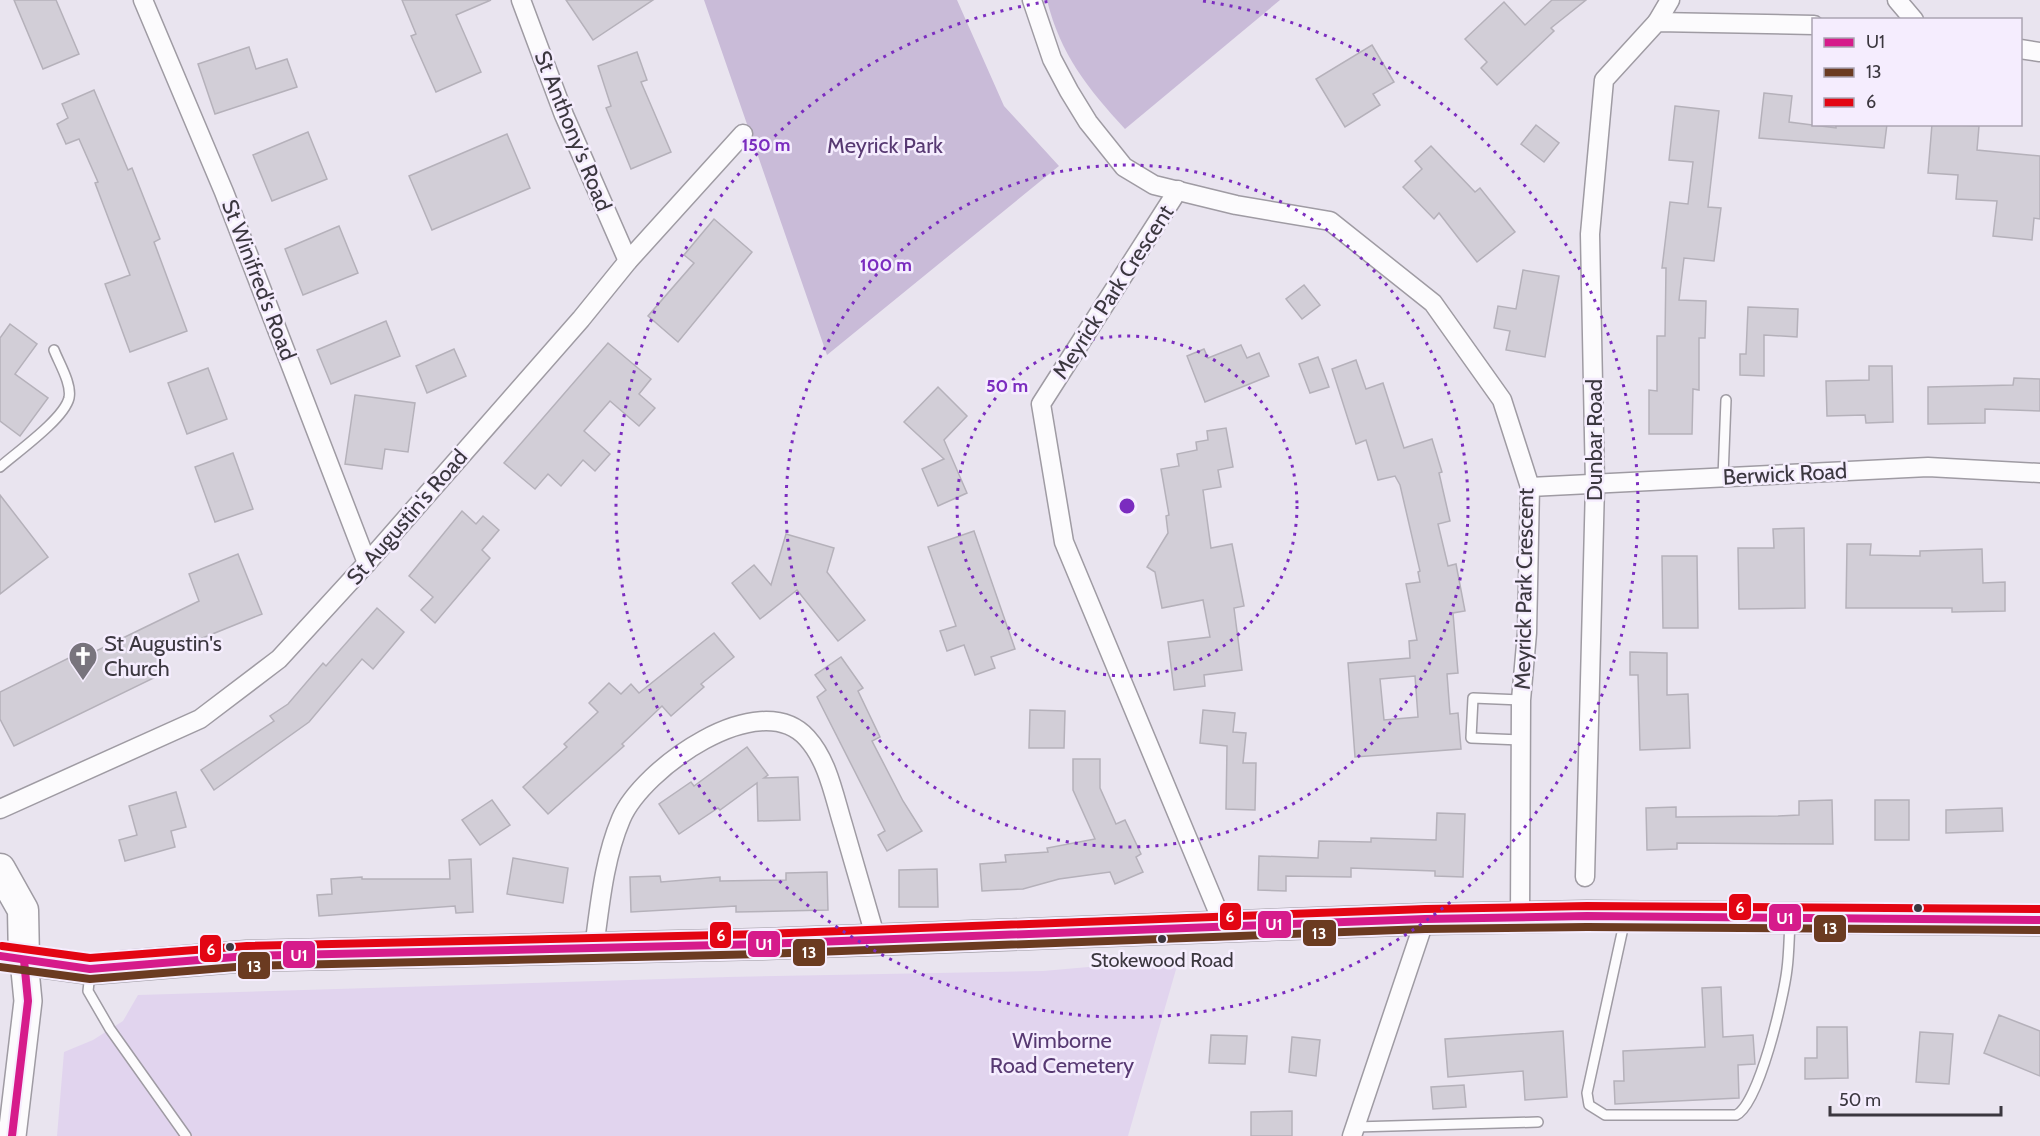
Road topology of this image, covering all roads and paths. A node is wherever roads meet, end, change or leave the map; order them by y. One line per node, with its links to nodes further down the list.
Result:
1 (143, 0): 21 (street, St Winifred's Road)
2 (521, 0): 13 (street, St Anthony's Road)
3 (1032, 0): 12 (street)
4 (1670, 0): 7 (street, Dunbar Road)
5 (1897, 0): 6 (street)
6 (1912, 18)
7 (1657, 22): 8 (street); 19 (street, Dunbar Road)
8 (1812, 25)
9 (2022, 49): 10 (street)
10 (2040, 52)
11 (742, 134): 13 (street, St Augustin's Road)
12 (1178, 190): 20 (street, Meyrick Park Crescent); 32 (street, Meyrick Park Crescent)
13 (628, 261): 21 (street, St Augustin's Road)
14 (54, 350): 16 (lane)
15 (1726, 400): 18 (lane)
16 (0, 467)
17 (2040, 473): 18 (street, Berwick Road)
18 (1723, 477): 19 (street, Berwick Road)
19 (1595, 485): 20 (street, Berwick Road); 26 (street, Dunbar Road)
20 (1530, 487): 22 (street, Meyrick Park Crescent)
21 (367, 563): 24 (street, St Augustin's Road)
22 (1521, 700): 23 (street, Meyrick Park Crescent); 23 (lane)
23 (1521, 740): 30 (street, Meyrick Park Crescent)
24 (0, 809)
25 (0, 869): 35 (main road)
26 (1585, 878)
27 (1625, 916): 28 (main road); 28 (lane); 30 (main road)
28 (1791, 918): 31 (main road)
29 (1425, 919): 30 (main road); 32 (main road); 38 (street)
30 (1520, 919)
31 (2040, 920)
32 (1224, 926): 33 (main road)
33 (876, 939): 34 (main road); 34 (street)
34 (594, 948): 36 (main road)
35 (12, 958): 36 (main road); 39 (main road)
36 (90, 969): 40 (lane)
37 (1538, 1122): 38 (lane)
38 (1353, 1132)
39 (12, 1136)
40 (186, 1136)

